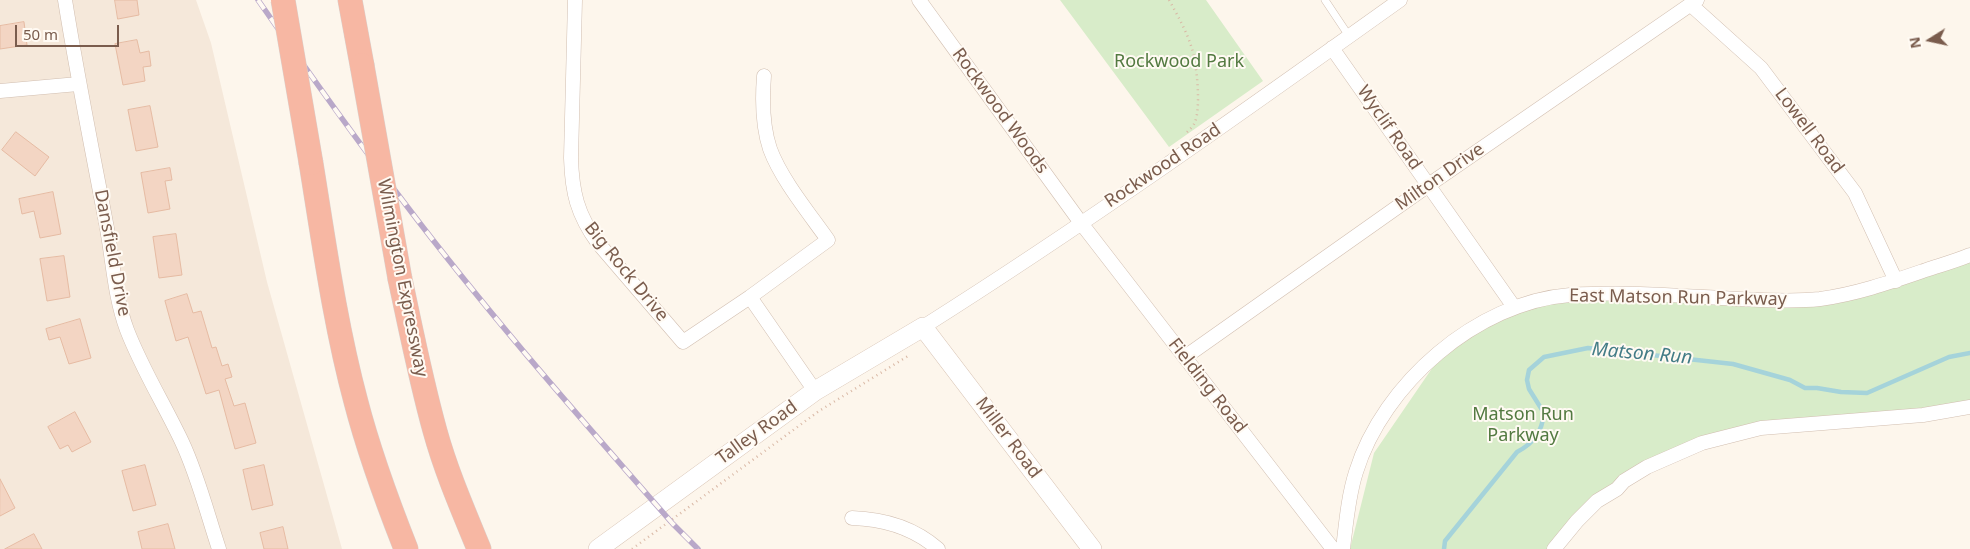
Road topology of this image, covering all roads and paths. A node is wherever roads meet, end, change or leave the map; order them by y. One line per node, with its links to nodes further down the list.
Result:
1 (65, 0): 13 (street, Dansfield Drive)
2 (283, 0): 29 (highway, bridge)
3 (350, 0): 30 (highway, Wilmington Expressway, bridge)
4 (575, 0): 20 (street, Big Rock Drive)
5 (919, 0): 17 (street, Rockwood Woods)
6 (1169, 0): 15 (path)
7 (1325, 0): 10 (lane)
8 (1400, 0): 10 (street, Rockwood Road)
9 (1694, 2): 16 (street, Milton Drive); 19 (street, Lowell Road)
10 (1349, 36): 11 (street, Rockwood Road)
11 (1332, 48): 16 (street, Wyclif Road); 17 (street, Rockwood Road)
12 (764, 76): 20 (street)
13 (78, 84): 14 (street); 28 (street, Dansfield Drive)
14 (0, 91)
15 (1195, 121)
16 (1430, 184): 21 (street, Wyclif Road); 23 (street, Milton Drive)
17 (1081, 223): 22 (street, Rockwood Road); 23 (street, Fielding Road)
18 (1970, 255): 19 (street, East Matson Run Parkway)
19 (1896, 281): 21 (street, East Matson Run Parkway)
20 (750, 297): 24 (street)
21 (1514, 307): 34 (street, East Matson Run Parkway)
22 (923, 327): 24 (street, Talley Road); 32 (street, Miller Road)
23 (1184, 357): 33 (street, Fielding Road)
24 (815, 391): 27 (street, Talley Road)
25 (1970, 407): 35 (street)
26 (852, 518): 31 (street)
27 (601, 548)
28 (219, 549)
29 (406, 549)
30 (478, 549)
31 (938, 549)
32 (1092, 549)
33 (1333, 549)
34 (1343, 549)
35 (1554, 549)

